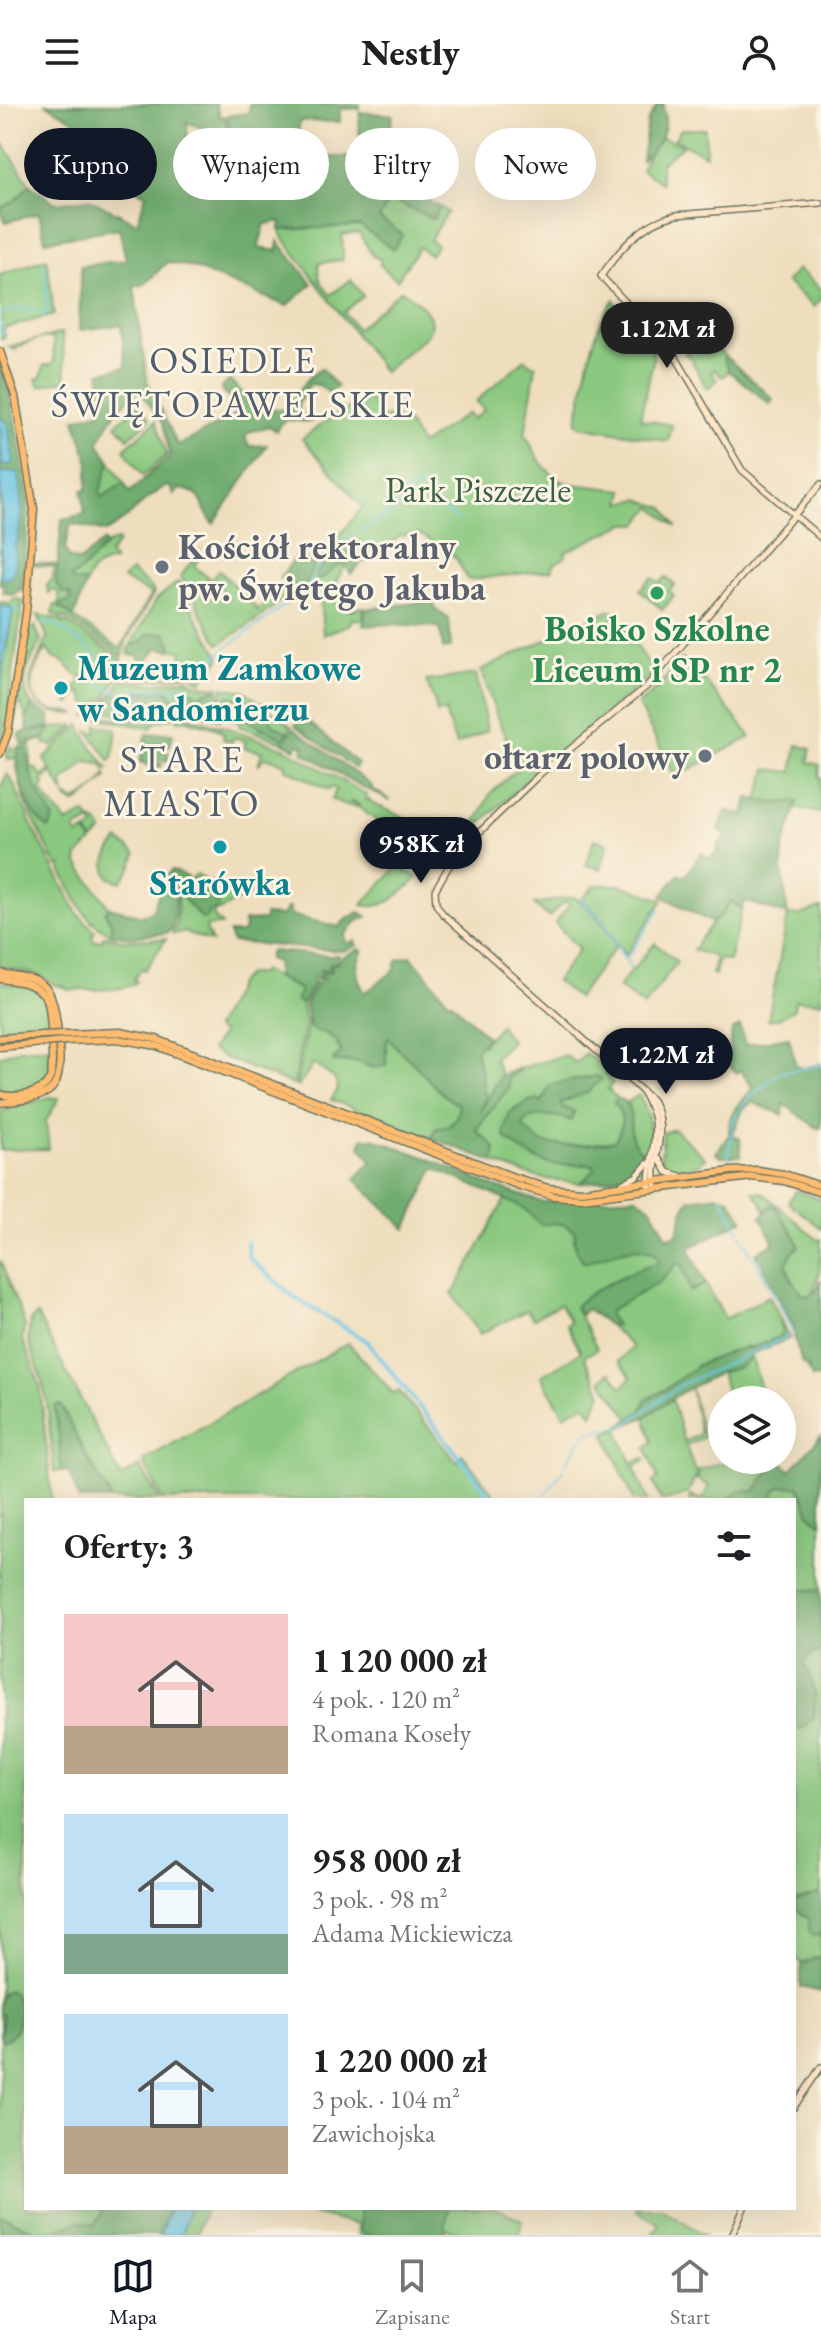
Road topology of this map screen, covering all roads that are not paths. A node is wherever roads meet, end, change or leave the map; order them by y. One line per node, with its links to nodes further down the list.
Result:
1 (821, 203): 4 (street)
2 (0, 351): 6 (main road)
3 (821, 484): 4 (street)
4 (794, 515): 5 (street); 14 (street)
5 (821, 538)
6 (0, 754)
7 (0, 976): 12 (main road); 13 (main road)
8 (0, 1036): 10 (main road)
9 (66, 1038): 10 (main road, bridge); 16 (main road); 18 (main road)
10 (43, 1039): 11 (main road)
11 (0, 1049)
12 (0, 1094)
13 (0, 1103)
14 (655, 1154): 15 (street); 16 (street); 18 (street)
15 (693, 1176): 16 (main road); 17 (main road)
16 (652, 1186): 18 (main road); 19 (main road)
17 (821, 1186)
18 (608, 1189)
19 (821, 1193)
20 (821, 2067): 21 (street)
21 (796, 2104)
22 (743, 2210): 23 (street)
23 (732, 2235)

